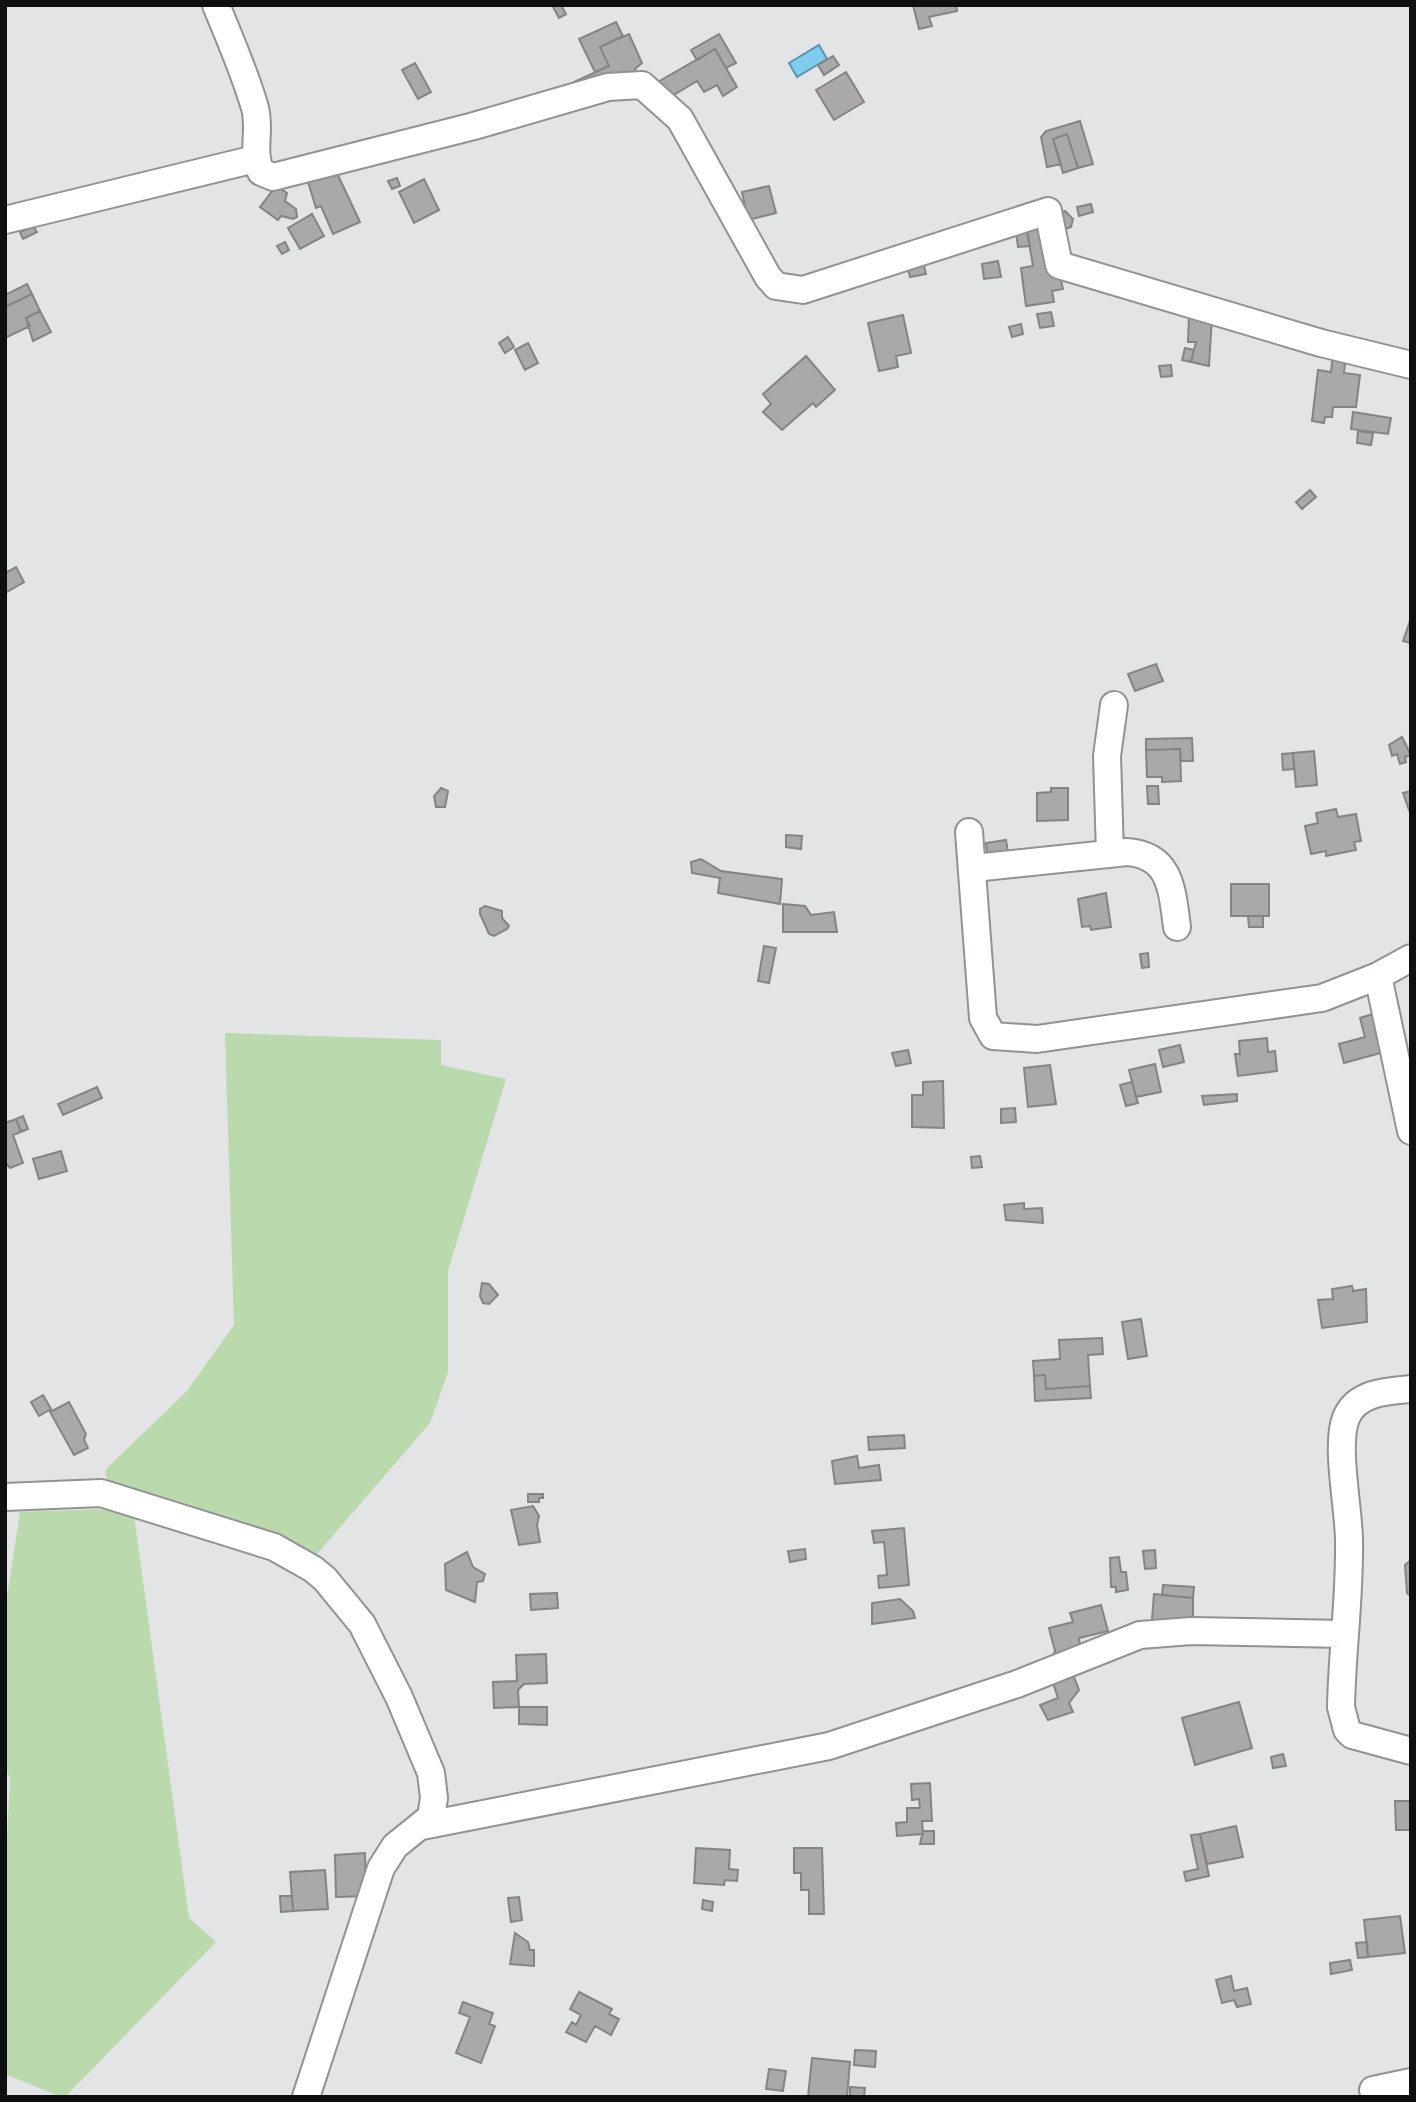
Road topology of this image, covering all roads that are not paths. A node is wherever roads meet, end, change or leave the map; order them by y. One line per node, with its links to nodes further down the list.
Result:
1 (216, 5): 2 (street)
2 (255, 159): 3 (street); 4 (street)
3 (5, 220)
4 (1411, 365)
5 (1114, 705): 7 (street)
6 (969, 832): 8 (street)
7 (1110, 854): 8 (street); 9 (street)
8 (974, 868): 11 (street)
9 (1177, 927)
10 (1411, 958): 11 (street)
11 (1378, 976): 12 (street)
12 (1411, 1131)
13 (1411, 1390): 15 (street)
14 (5, 1497): 17 (street)
15 (1343, 1634): 16 (street); 17 (street)
16 (1411, 1751)
17 (422, 1826): 20 (street)
18 (1411, 2082): 19 (street)
19 (1373, 2090)
20 (306, 2097)

